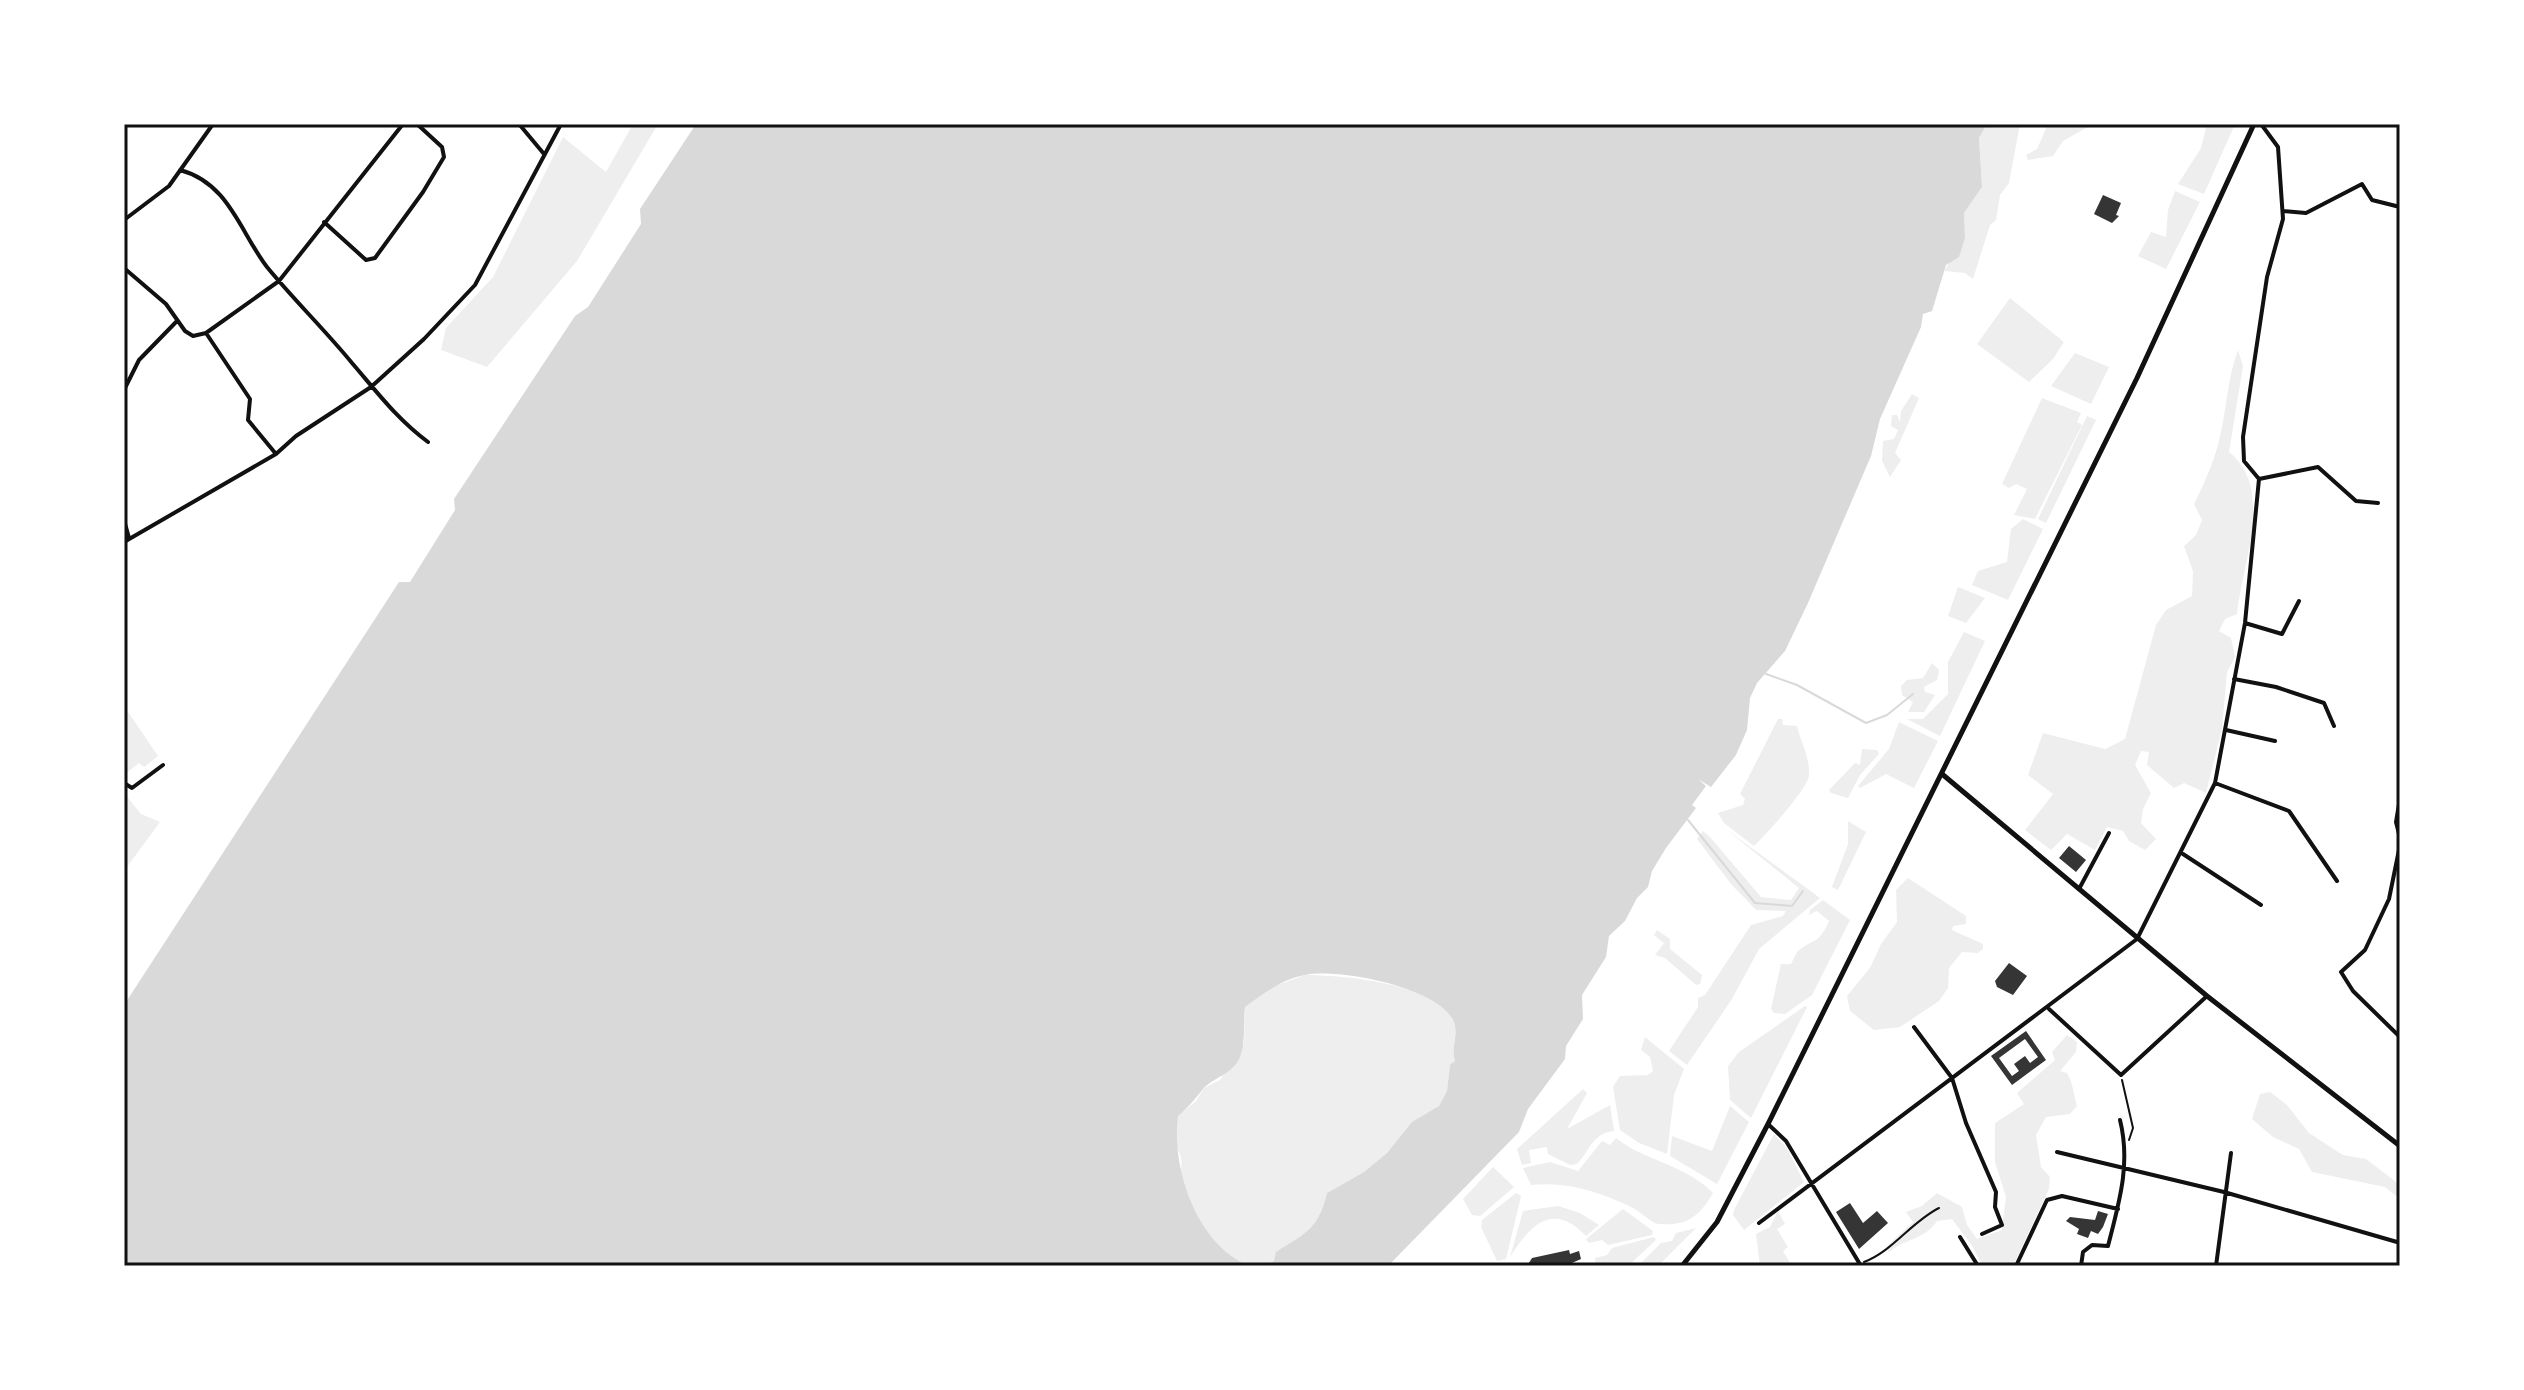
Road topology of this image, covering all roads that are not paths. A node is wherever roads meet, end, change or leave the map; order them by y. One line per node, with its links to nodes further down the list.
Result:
1 (213, 124): 9 (street)
2 (403, 124): 13 (street)
3 (417, 124): 13 (street)
4 (519, 124): 8 (street)
5 (561, 124): 8 (street)
6 (2254, 124): 33 (main road)
7 (2261, 124): 11 (street)
8 (544, 154): 18 (street)
9 (180, 170): 12 (street); 15 (street)
10 (2400, 207): 11 (street)
11 (2283, 211): 22 (street)
12 (124, 220)
13 (324, 222): 15 (street)
14 (124, 268): 16 (street)
15 (279, 281): 17 (street); 18 (street)
16 (177, 321): 17 (street); 19 (street)
17 (206, 333): 21 (street)
18 (371, 387): 20 (street); 21 (street)
19 (124, 390)
20 (428, 442)
21 (276, 454): 25 (street)
22 (2259, 479): 23 (street); 27 (street)
23 (2378, 503)
24 (124, 520): 25 (street)
25 (127, 540)
26 (2299, 601): 27 (street)
27 (2245, 623): 28 (street)
28 (2234, 679): 29 (street); 30 (street)
29 (2334, 726)
30 (2225, 730): 31 (street); 35 (street)
31 (2275, 741)
32 (163, 765): 34 (street)
33 (1942, 774): 42 (main road); 51 (main road)
34 (124, 783)
35 (2215, 783): 40 (street); 41 (street)
36 (2400, 798): 38 (street)
37 (2109, 833): 42 (street)
38 (2400, 838)
39 (2400, 845): 48 (street)
40 (2183, 854): 43 (street); 44 (street)
41 (2337, 881)
42 (2078, 891): 44 (main road)
43 (2261, 905)
44 (2137, 939): 45 (main road); 46 (street)
45 (2207, 996): 46 (street); 52 (main road)
46 (2049, 1008): 49 (street)
47 (1914, 1027): 49 (street)
48 (2400, 1037)
49 (1952, 1078): 56 (street); 60 (street)
50 (2120, 1120): 55 (street)
51 (1768, 1124): 56 (street); 64 (main road)
52 (2400, 1146)
53 (2057, 1152): 55 (street)
54 (2231, 1153): 57 (street)
55 (2125, 1167): 57 (street); 58 (street)
56 (1810, 1183): 59 (street); 63 (street)
57 (2224, 1192): 62 (street); 68 (street)
58 (2118, 1209): 66 (street); 67 (street)
59 (1759, 1223)
60 (1982, 1234)
61 (1960, 1237): 65 (street)
62 (2397, 1242)
63 (1860, 1265)
64 (1682, 1266)
65 (1978, 1266)
66 (2016, 1266)
67 (2081, 1266)
68 (2216, 1266)

